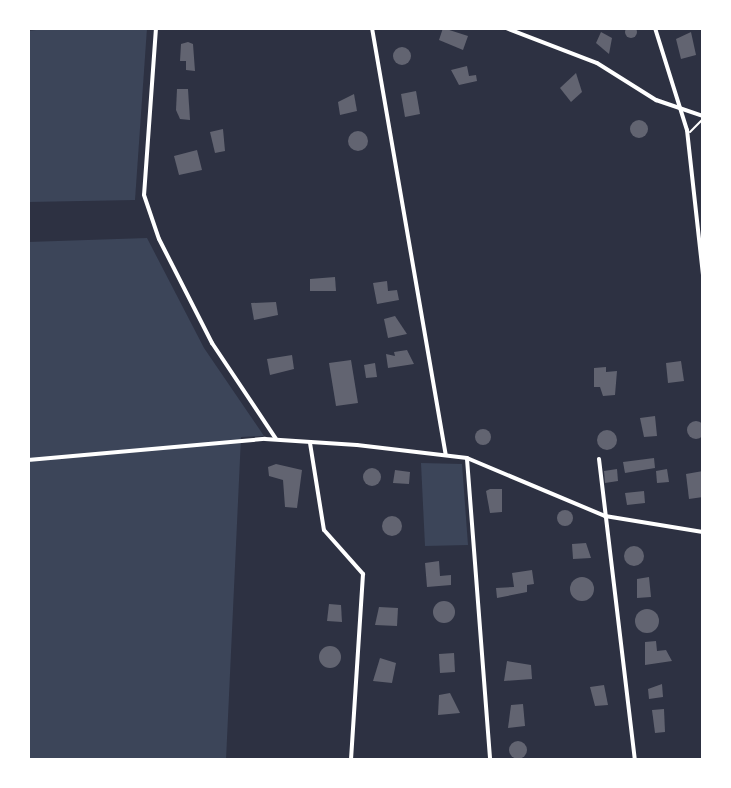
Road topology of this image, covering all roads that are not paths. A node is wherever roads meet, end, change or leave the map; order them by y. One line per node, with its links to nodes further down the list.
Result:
1 (156, 28): 9 (street)
2 (372, 28): 11 (street)
3 (506, 28): 5 (street)
4 (655, 28): 5 (street)
5 (679, 109): 6 (street); 7 (street)
6 (703, 117): 7 (lane)
7 (687, 135): 8 (street)
8 (703, 276)
9 (277, 440): 10 (street); 14 (street)
10 (310, 443): 11 (street); 17 (street)
11 (446, 456): 12 (street)
12 (467, 458): 15 (street); 18 (street)
13 (599, 459): 15 (street)
14 (28, 460)
15 (605, 516): 16 (street); 19 (street)
16 (703, 532)
17 (351, 760)
18 (490, 760)
19 (635, 760)

